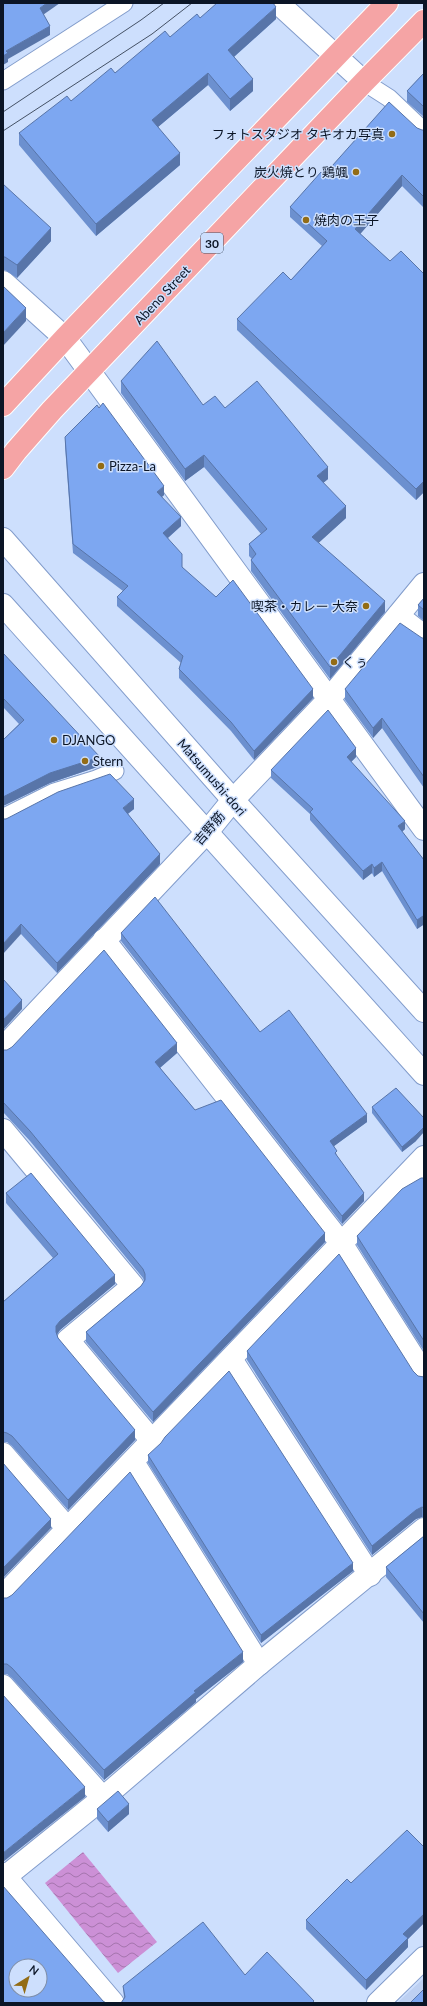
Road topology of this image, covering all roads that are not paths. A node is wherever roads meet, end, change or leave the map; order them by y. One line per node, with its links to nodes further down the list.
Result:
1 (124, 3): 6 (lane)
2 (278, 3): 5 (street)
3 (387, 3): 5 (main road)
4 (424, 21): 7 (main road, Abeno Street / 30)
5 (335, 55): 7 (street); 10 (main road)
6 (3, 81)
7 (364, 82): 8 (lane); 11 (main road, Abeno Street / 30)
8 (424, 131)
9 (3, 282): 10 (street)
10 (65, 338): 11 (street); 12 (main road)
11 (90, 372): 13 (main road, Abeno Street / 30); 19 (street)
12 (3, 405)
13 (3, 468)
14 (3, 539): 21 (street, Matsumushi-dori)
15 (424, 584): 17 (street, 吉野筋)
16 (3, 605): 24 (street)
17 (398, 616): 18 (street); 19 (street, 吉野筋)
18 (424, 636)
19 (330, 698): 21 (street, 吉野筋); 23 (street)
20 (115, 771): 22 (lane)
21 (233, 800): 24 (street, 吉野筋); 26 (street, Matsumushi-dori)
22 (3, 819)
23 (424, 829)
24 (207, 832): 25 (street, 吉野筋); 28 (street)
25 (104, 940): 27 (street, 吉野筋); 31 (street)
26 (424, 1012)
27 (3, 1048)
28 (424, 1074)
29 (3, 1130): 34 (street)
30 (421, 1167): 31 (street)
31 (341, 1243): 32 (street); 33 (street)
32 (231, 1359): 34 (street); 39 (street)
33 (424, 1374)
34 (153, 1442): 36 (street)
35 (3, 1454): 37 (street)
36 (133, 1462): 37 (street); 41 (street)
37 (68, 1529): 40 (street)
38 (424, 1529): 39 (street)
39 (370, 1575): 41 (street)
40 (3, 1596)
41 (259, 1664): 43 (street)
42 (3, 1686): 43 (street)
43 (103, 1798): 44 (street)
44 (4, 1875): 46 (street)
45 (424, 1958): 47 (street)
46 (113, 2003)
47 (378, 2003)

